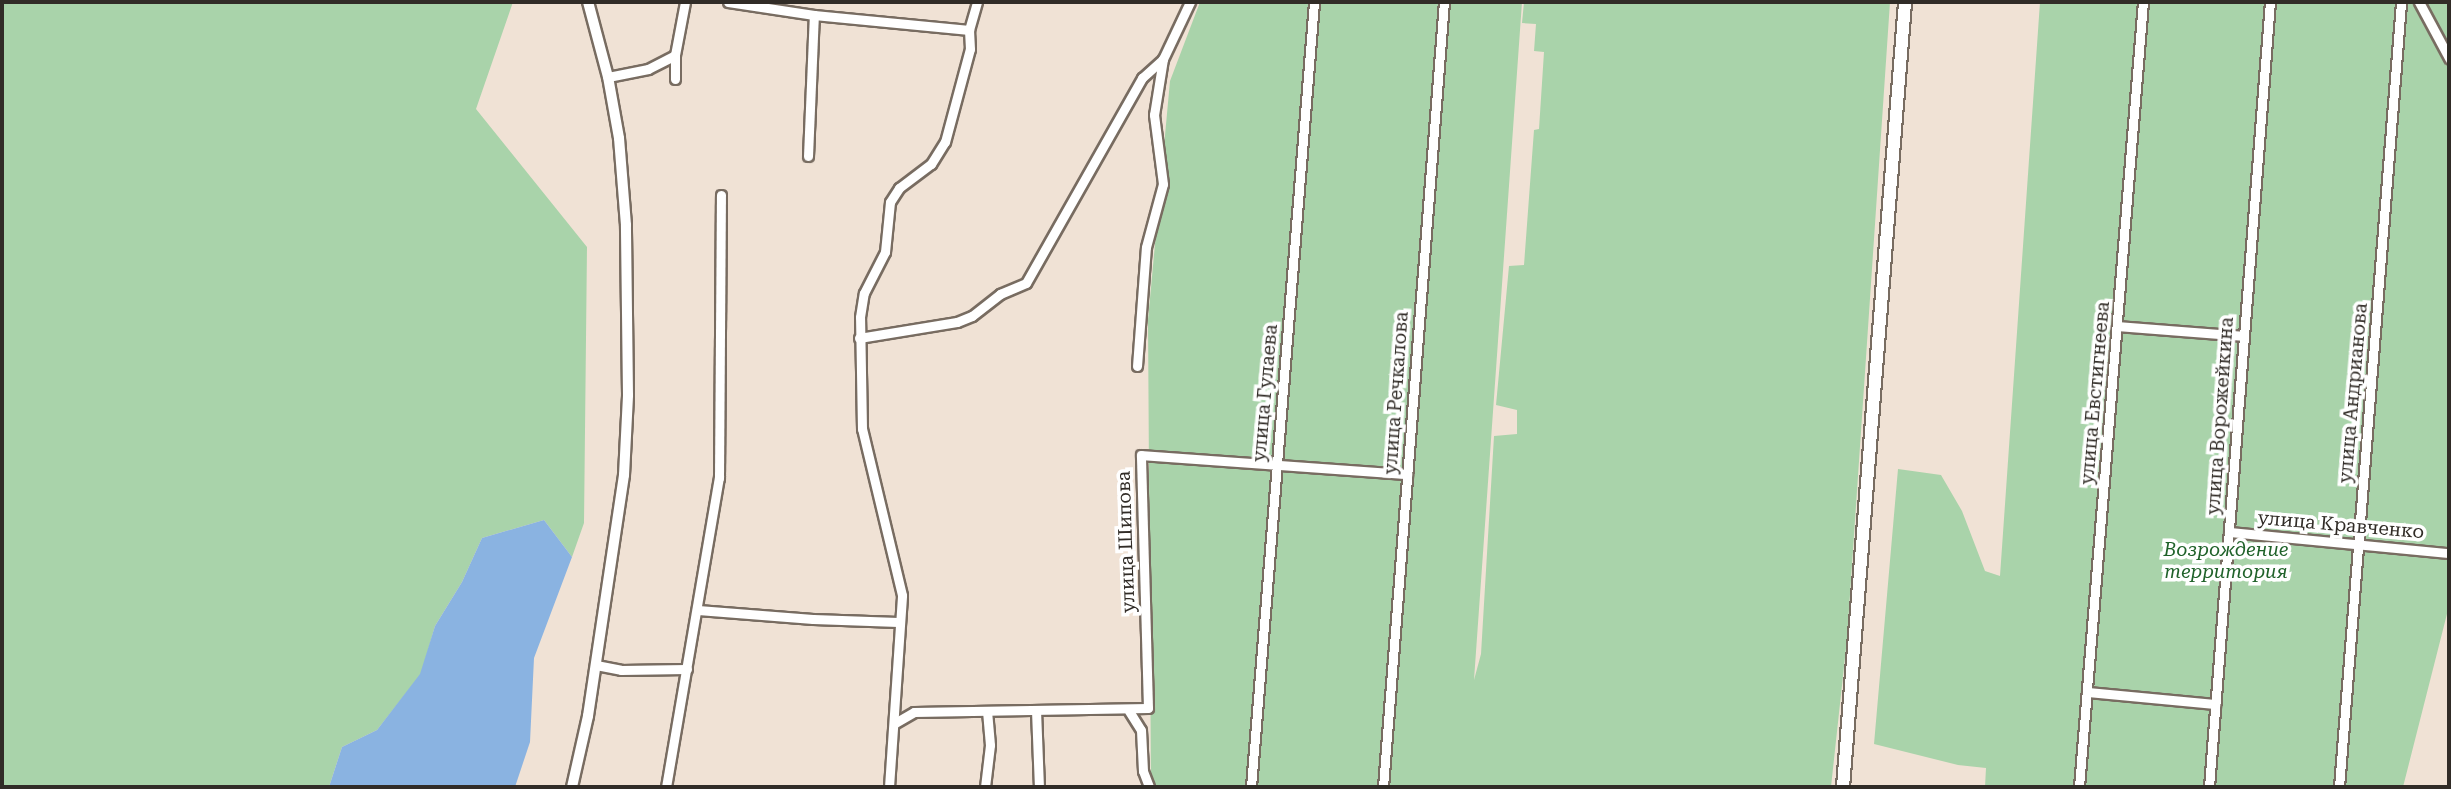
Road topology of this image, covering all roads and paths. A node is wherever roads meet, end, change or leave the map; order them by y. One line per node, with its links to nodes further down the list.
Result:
1 (588, 2): 18 (street)
2 (685, 2): 15 (street)
3 (728, 2): 13 (street)
4 (977, 2): 14 (street)
5 (1190, 2): 17 (street)
6 (1314, 2): 26 (street, улица Гулаева)
7 (1444, 2): 27 (street, улица Речкалова)
8 (1905, 2): 49 (main road)
9 (2143, 2): 22 (street, улица Евстигнеева)
10 (2270, 2): 23 (street, улица Ворожейкина)
11 (2400, 2): 29 (street, улица Андрианова)
12 (2419, 2): 16 (street)
13 (814, 15): 14 (street); 20 (street)
14 (969, 30): 24 (street)
15 (675, 55): 18 (street); 19 (street)
16 (2449, 58)
17 (1163, 59): 24 (street); 25 (street)
18 (608, 77): 33 (street)
19 (675, 79)
20 (808, 156)
21 (721, 195): 31 (street)
22 (2118, 326): 23 (street); 35 (street, улица Евстигнеева)
23 (2244, 336): 28 (street, улица Ворожейкина)
24 (859, 338): 32 (street)
25 (1137, 366)
26 (1277, 464): 27 (street, улица Шипова); 38 (street, улица Шипова); 47 (street, улица Гулаева)
27 (1408, 474): 48 (street, улица Речкалова)
28 (2229, 532): 29 (street, улица Кравченко); 36 (street, улица Ворожейкина)
29 (2359, 544): 30 (street, улица Кравченко); 52 (street, улица Андрианова)
30 (2449, 552)
31 (698, 610): 32 (street); 34 (street)
32 (898, 622): 40 (street)
33 (596, 665): 34 (street); 41 (street)
34 (687, 669): 42 (street)
35 (2087, 692): 36 (street); 50 (street, улица Евстигнеева)
36 (2216, 704): 51 (street, улица Ворожейкина)
37 (1036, 710): 38 (street); 39 (street); 45 (street)
38 (1129, 710): 46 (street)
39 (987, 712): 40 (street); 44 (street)
40 (895, 723): 43 (street)
41 (572, 787)
42 (666, 787)
43 (889, 787)
44 (985, 787)
45 (1039, 787)
46 (1149, 787)
47 (1251, 787)
48 (1383, 787)
49 (1843, 787)
50 (2079, 787)
51 (2209, 787)
52 (2339, 787)

